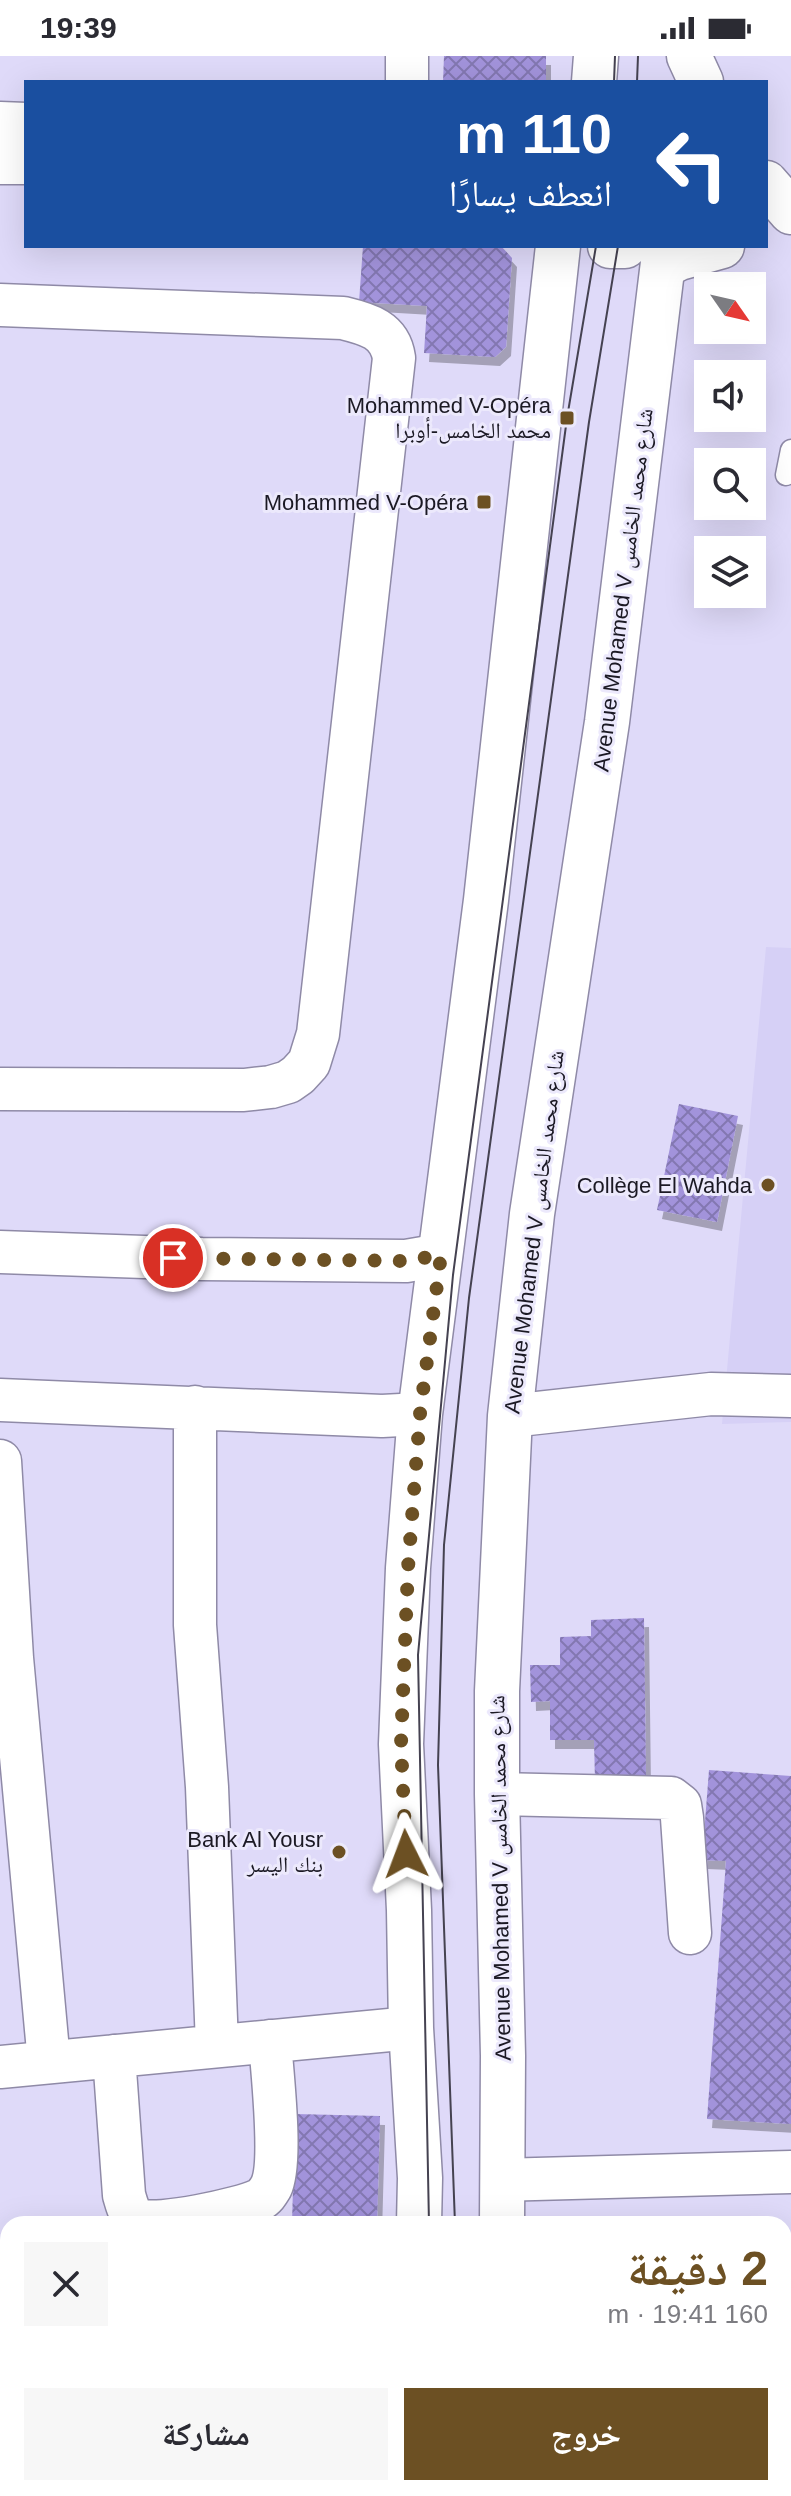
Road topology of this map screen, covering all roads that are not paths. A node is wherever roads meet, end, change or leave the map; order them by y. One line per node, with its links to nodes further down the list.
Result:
1 (407, 56): 5 (street)
2 (596, 56): 6 (main road)
3 (675, 56): 7 (main road)
4 (689, 56): 8 (main road)
5 (407, 80)
6 (594, 80)
7 (674, 80)
8 (700, 80)
9 (0, 124): 10 (main road)
10 (24, 125)
11 (0, 162): 12 (main road)
12 (24, 162)
13 (768, 185): 15 (main road)
14 (768, 209): 16 (street)
15 (791, 212)
16 (791, 221)
17 (791, 232): 18 (main road)
18 (768, 235)
19 (558, 248): 28 (main road)
20 (622, 248): 22 (main road)
21 (715, 248): 22 (main road)
22 (651, 253): 33 (main road, Avenue Mohamed V شارع محمد الخامس)
23 (0, 305): 26 (street)
24 (791, 450): 25 (lane)
25 (786, 475)
26 (0, 1089)
27 (0, 1252): 28 (street)
28 (441, 1255): 32 (main road)
29 (791, 1396): 33 (street)
30 (0, 1400): 31 (street)
31 (195, 1407): 32 (street); 39 (street)
32 (420, 1414): 37 (main road)
33 (510, 1416): 35 (main road, Avenue Mohamed V شارع محمد الخامس)
34 (0, 1461): 41 (street)
35 (497, 1794): 36 (street); 44 (main road, Avenue Mohamed V شارع محمد الخامس)
36 (690, 1933)
37 (411, 2028): 38 (street); 47 (main road)
38 (270, 2041): 39 (street); 46 (street)
39 (217, 2045): 40 (street)
40 (114, 2056): 41 (street); 45 (street)
41 (49, 2062): 42 (street)
42 (0, 2067)
43 (791, 2172): 44 (street)
44 (502, 2180): 48 (main road, Avenue Mohamed V شارع محمد الخامس)
45 (133, 2216)
46 (237, 2216)
47 (419, 2216)
48 (502, 2216)

